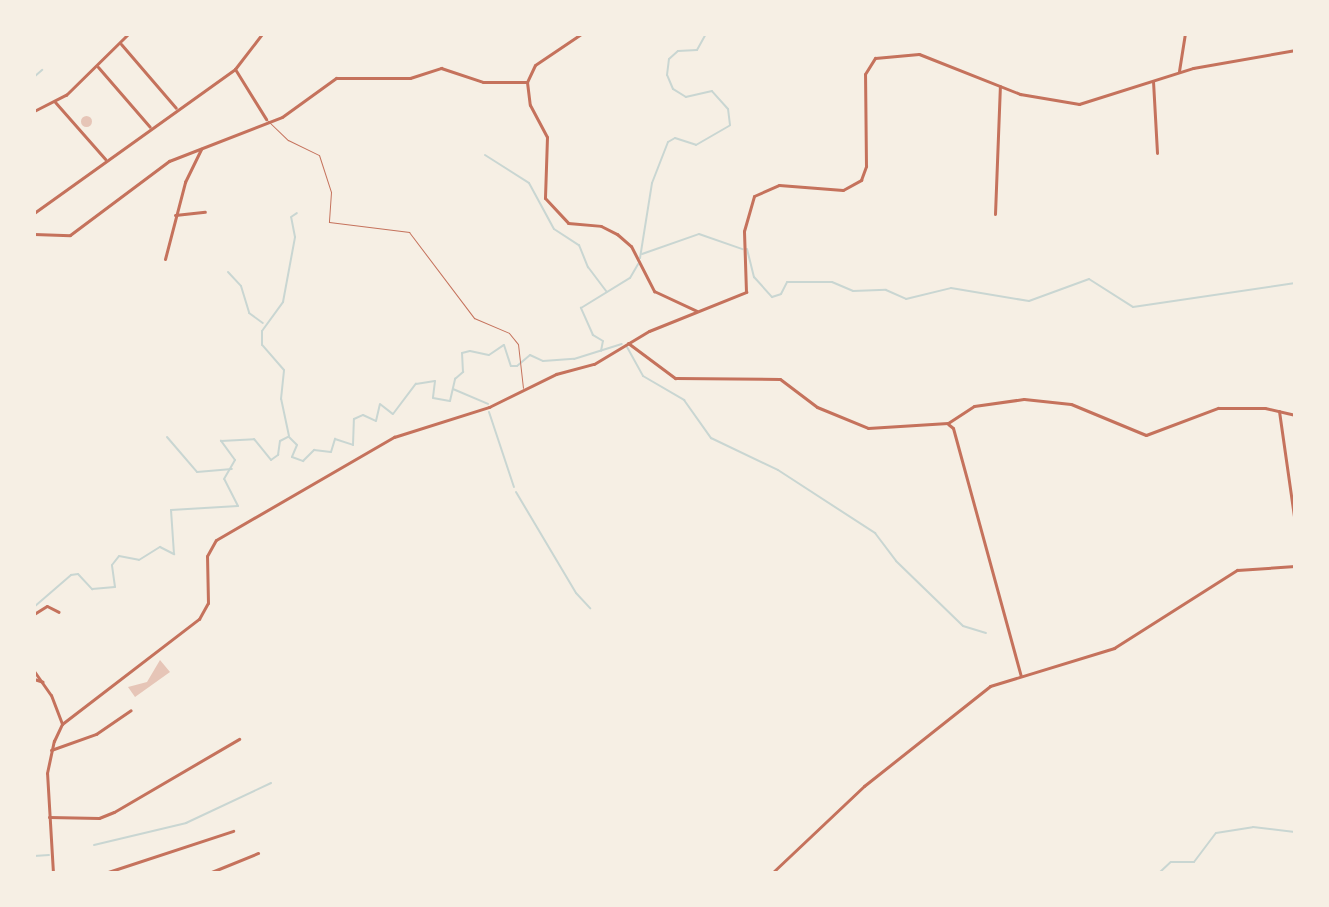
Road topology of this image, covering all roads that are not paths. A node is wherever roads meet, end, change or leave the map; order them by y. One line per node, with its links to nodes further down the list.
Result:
1 (128, 34): 5 (street)
2 (262, 34): 8 (street)
3 (581, 34): 11 (street)
4 (1185, 34): 9 (street)
5 (120, 44): 7 (street); 14 (street)
6 (1295, 50): 9 (street)
7 (98, 67): 13 (street); 17 (street)
8 (235, 69): 14 (street); 16 (street)
9 (1179, 71): 10 (street)
10 (1153, 81): 12 (street); 19 (street)
11 (527, 82): 16 (street); 27 (street)
12 (1000, 86): 23 (street); 27 (street)
13 (55, 102): 15 (street); 20 (street)
14 (176, 108): 17 (street)
15 (34, 111)
16 (267, 120): 18 (street); 29 (lane)
17 (150, 127): 20 (street)
18 (201, 149): 24 (street); 25 (street)
19 (1157, 153)
20 (105, 159): 22 (street)
21 (205, 212): 24 (street)
22 (34, 213)
23 (995, 214)
24 (175, 215): 26 (street)
25 (34, 234)
26 (165, 259)
27 (699, 311): 28 (street)
28 (628, 343): 29 (street); 32 (street)
29 (523, 390): 42 (street)
30 (1279, 411): 31 (street); 32 (street); 33 (street)
31 (1295, 415)
32 (948, 423): 38 (street)
33 (1295, 524)
34 (1295, 566): 38 (street)
35 (59, 612): 36 (street)
36 (34, 614)
37 (34, 671): 40 (street)
38 (1021, 676): 51 (street)
39 (34, 679): 40 (street)
40 (43, 682): 42 (street)
41 (131, 710): 44 (street)
42 (62, 724): 44 (street)
43 (239, 739): 45 (street)
44 (51, 750): 45 (street)
45 (49, 817): 48 (street)
46 (233, 831): 49 (street)
47 (258, 853): 50 (street)
48 (53, 873)
49 (105, 873)
50 (209, 873)
51 (772, 873)

